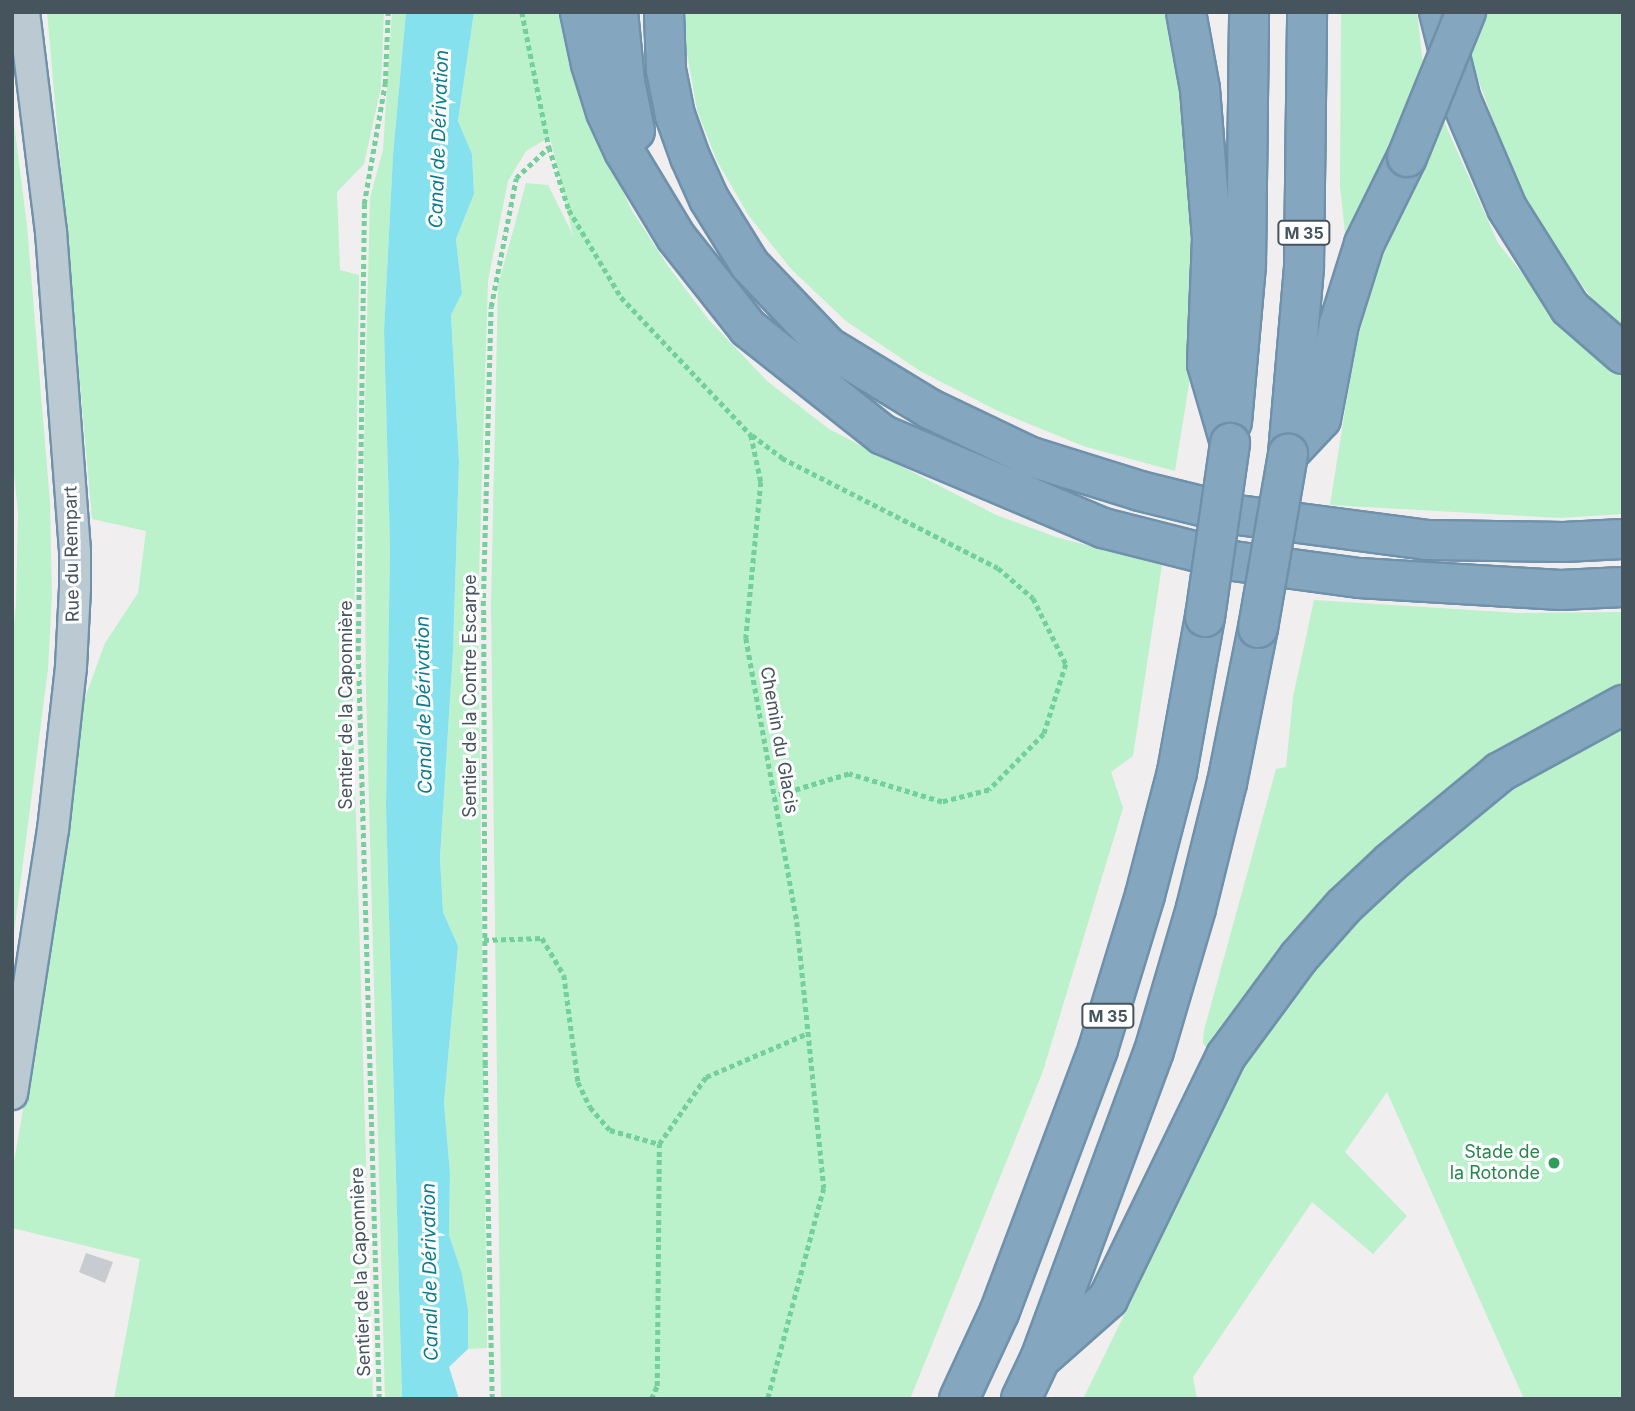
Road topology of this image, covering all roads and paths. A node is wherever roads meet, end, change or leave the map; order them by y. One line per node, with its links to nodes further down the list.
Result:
1 (24, 12): 24 (street, Rue du Rempart)
2 (388, 12): 27 (path, Sentier de la Caponnière)
3 (522, 12): 12 (path)
4 (580, 12): 13 (highway)
5 (618, 12): 13 (highway)
6 (664, 12): 18 (highway)
7 (1186, 12): 16 (highway)
8 (1249, 12): 16 (highway, M 35)
9 (1307, 12): 17 (highway, M 35)
10 (1439, 12): 14 (highway)
11 (1466, 12): 17 (highway, bridge)
12 (549, 146): 15 (path); 22 (path, Sentier de la Contre Escarpe)
13 (653, 197): 19 (highway)
14 (1623, 354)
15 (751, 435): 21 (path, Chemin du Glacis); 21 (path)
16 (1230, 443): 31 (highway, M 35, bridge)
17 (1288, 454): 26 (highway, M 35, bridge)
18 (1623, 538)
19 (1623, 587)
20 (1623, 705): 26 (highway)
21 (774, 796): 23 (path, Chemin du Glacis)
22 (484, 940): 25 (path); 28 (path, Sentier de la Contre Escarpe)
23 (806, 1034): 25 (path); 30 (path, Chemin du Glacis)
24 (12, 1094)
25 (659, 1144): 29 (path)
26 (1041, 1359): 32 (highway, M 35)
27 (379, 1399)
28 (492, 1399)
29 (651, 1399)
30 (768, 1399)
31 (960, 1399)
32 (1021, 1399)

